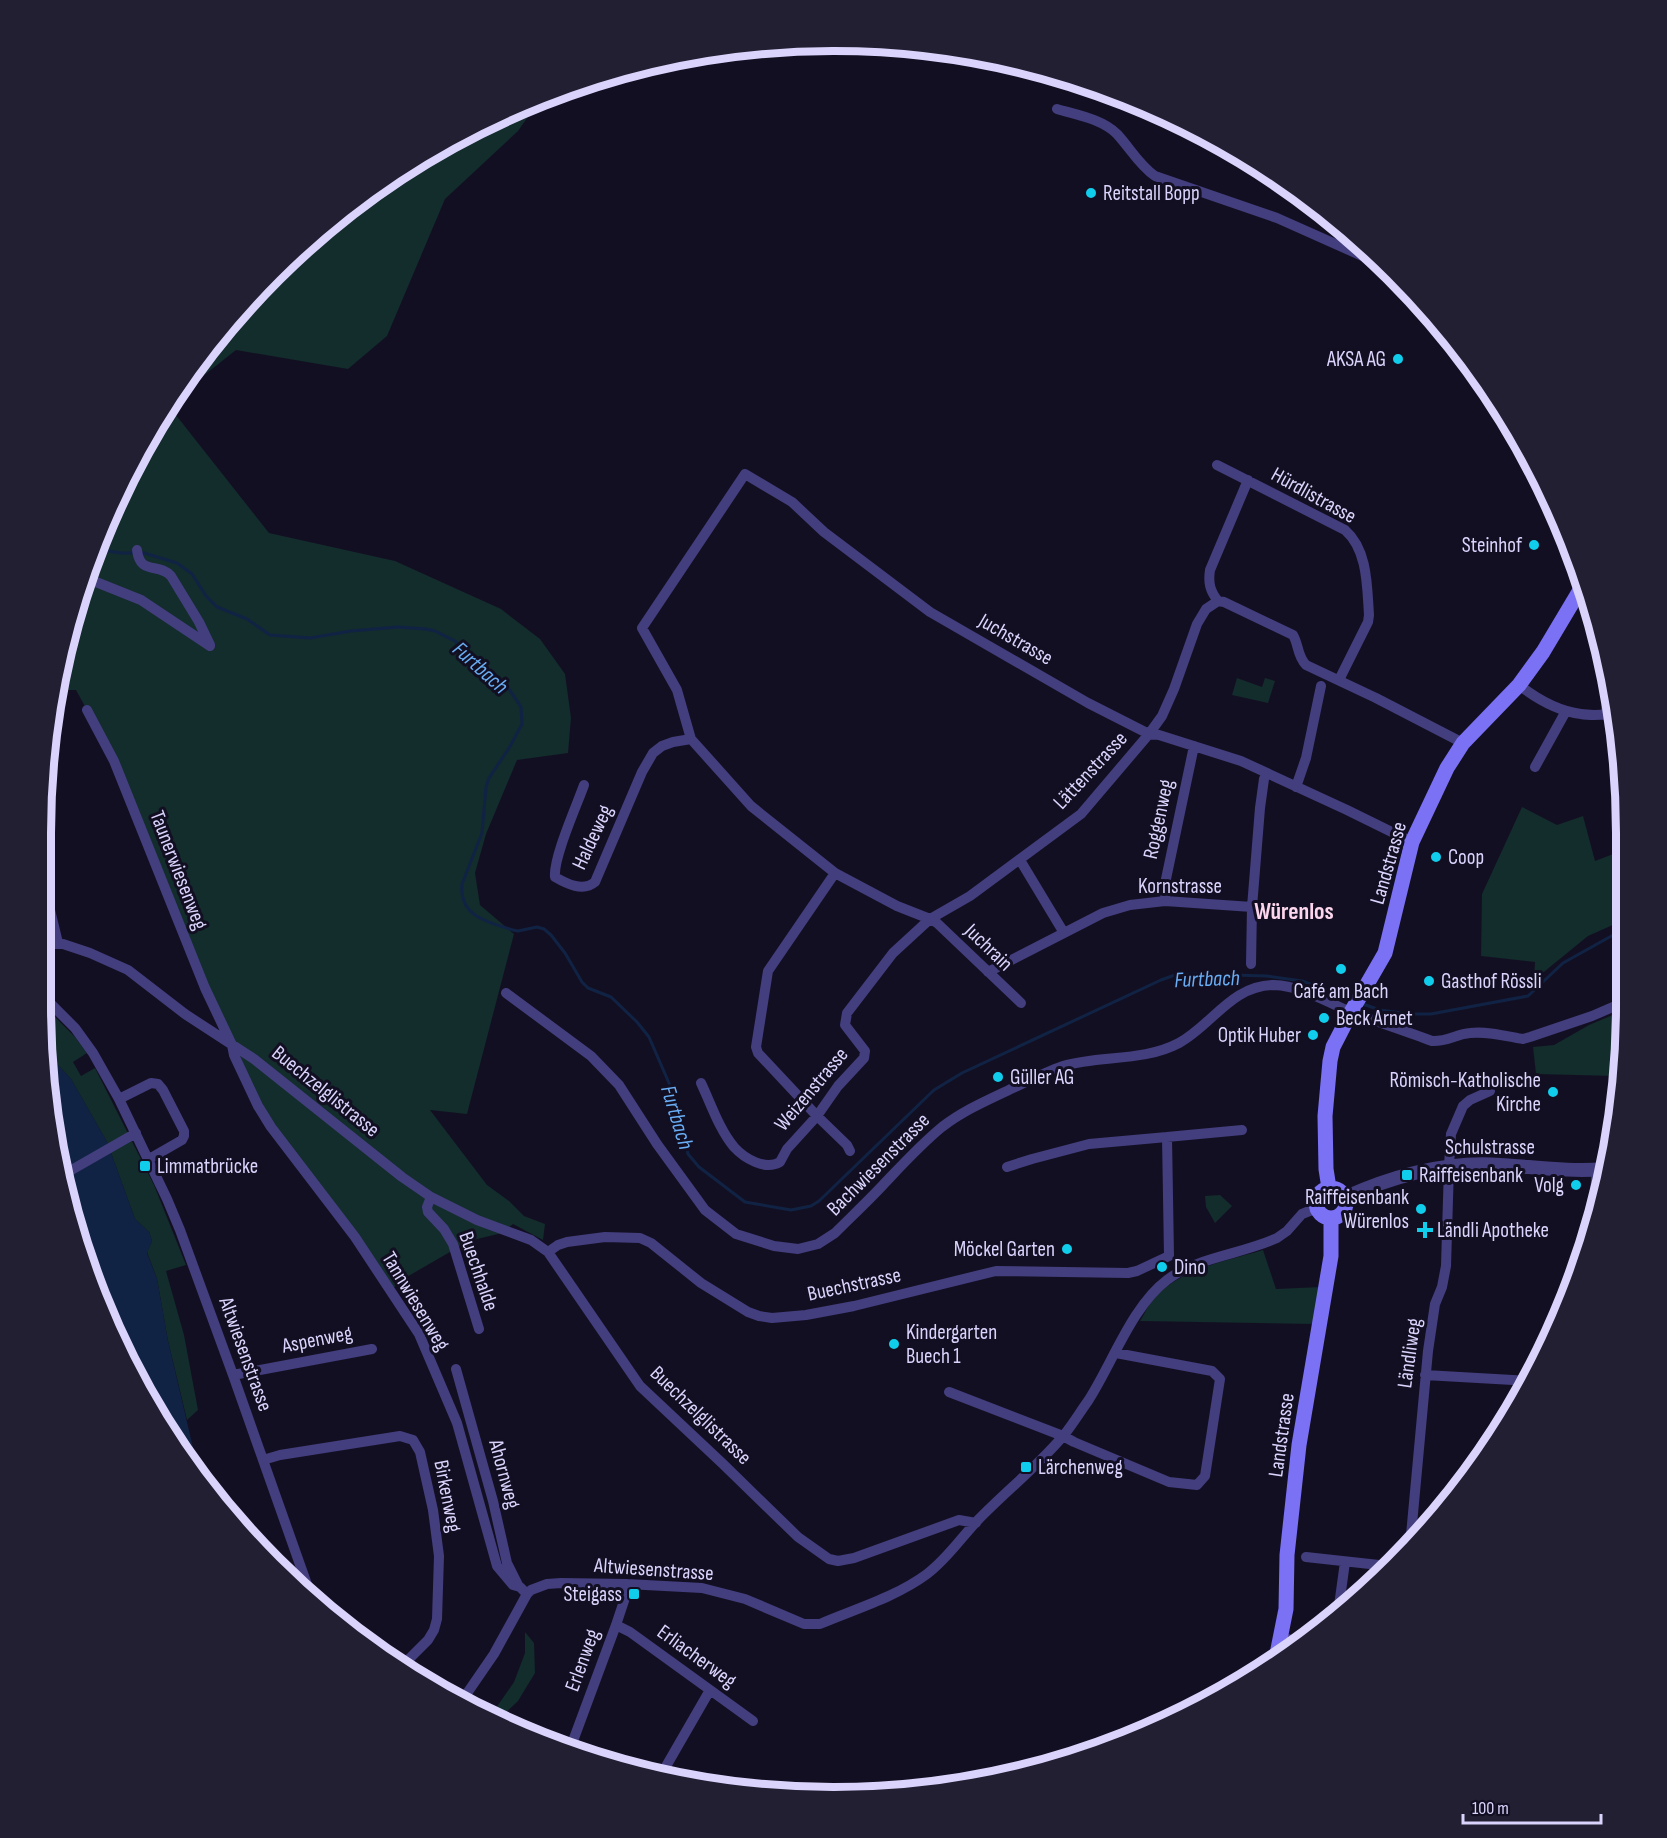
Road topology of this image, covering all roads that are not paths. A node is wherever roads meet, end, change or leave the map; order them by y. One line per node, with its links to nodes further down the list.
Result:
1 (1058, 109): 2 (street)
2 (1360, 255)
3 (1217, 465): 4 (street, Hürdlistrasse)
4 (1248, 480): 8 (street); 9 (street, Hürdlistrasse)
5 (137, 554): 6 (street)
6 (93, 581)
7 (1578, 594): 10 (main road, Landstrasse)
8 (1218, 601): 9 (street); 15 (street, Lättenstrasse)
9 (1339, 680): 17 (street)
10 (1519, 685): 13 (street); 17 (main road, Landstrasse)
11 (1321, 686): 22 (street)
12 (87, 710): 40 (street, Taunerwiesenweg)
13 (1566, 711): 14 (street); 19 (street)
14 (1606, 715)
15 (1149, 734): 16 (street, Juchstrasse); 18 (street, Juchstrasse); 24 (street, Lättenstrasse)
16 (691, 739): 21 (street, Haldeweg); 25 (street)
17 (1463, 742): 23 (main road, Landstrasse)
18 (1194, 746): 20 (street, Juchstrasse); 26 (street, Roggenweg)
19 (1535, 767)
20 (1267, 772): 22 (street, Juchstrasse); 27 (street, Kornstrasse)
21 (584, 785)
22 (1296, 787): 23 (street, Juchstrasse)
23 (1412, 842): 39 (main road, Landstrasse)
24 (1020, 860): 29 (street, Lättenstrasse); 30 (street)
25 (835, 873): 29 (street); 44 (street)
26 (1165, 901): 27 (street, Kornstrasse); 30 (street, Kornstrasse)
27 (1252, 907): 33 (street)
28 (51, 912): 31 (street)
29 (930, 919): 34 (street, Juchrain); 44 (street, Weizenstrasse)
30 (1064, 933): 34 (street, Kornstrasse)
31 (58, 943): 32 (street); 40 (street, Buechzelglistrasse)
32 (51, 944)
33 (1251, 964)
34 (988, 972): 37 (street, Juchrain)
35 (506, 993): 39 (street, Bachwiesenstrasse)
36 (51, 1004): 43 (street)
37 (1021, 1004)
38 (1616, 1006): 39 (street, Bachwiesenstrasse)
39 (1357, 1007): 54 (main road, Landstrasse)
40 (232, 1045): 55 (street, Buechzelglistrasse); 79 (street, Tannwiesenweg)
41 (701, 1083): 44 (street, Weizenstrasse)
42 (1490, 1091): 50 (street, Ländliweg)
43 (119, 1099): 46 (street); 49 (street)
44 (817, 1116): 48 (street)
45 (1242, 1130): 47 (street)
46 (136, 1133): 49 (street, Altwiesenstrasse); 53 (street)
47 (1167, 1137): 51 (street); 60 (street)
48 (850, 1151)
49 (148, 1159): 66 (street, Altwiesenstrasse)
50 (1449, 1166): 52 (street, Schulstrasse); 56 (street, Schulstrasse); 67 (street, Ländliweg)
51 (1007, 1167)
52 (1598, 1170)
53 (69, 1171)
54 (1329, 1188): 56 (main road); 57 (main road)
55 (431, 1197): 59 (street, Buechzelglistrasse); 62 (street, Buechhalde)
56 (1344, 1198): 58 (main road)
57 (1317, 1208): 58 (main road); 61 (street)
58 (1331, 1218): 82 (main road, Landstrasse)
59 (548, 1252): 60 (street, Buechstrasse); 72 (street, Buechzelglistrasse)
60 (1169, 1256): 61 (street)
61 (1182, 1271): 64 (street)
62 (479, 1329)
63 (372, 1348): 66 (street, Aspenweg)
64 (1116, 1353): 70 (street); 70 (street)
65 (456, 1369): 79 (street, Ahornweg)
66 (233, 1375): 71 (street, Altwiesenstrasse)
67 (1425, 1375): 68 (street); 73 (street, Ländliweg)
68 (1519, 1380)
69 (949, 1392): 70 (street)
70 (1064, 1436): 72 (street)
71 (263, 1460): 77 (street, Altwiesenstrasse); 85 (street, Birkenweg)
72 (976, 1523): 78 (street, Altwiesenstrasse)
73 (1411, 1532)
74 (1306, 1557): 75 (street)
75 (1345, 1562): 76 (street); 80 (street)
76 (1379, 1565)
77 (306, 1582)
78 (627, 1584): 79 (street, Altwiesenstrasse); 81 (street, Erlenweg)
79 (524, 1591): 87 (street)
80 (1340, 1601)
81 (616, 1625): 86 (street, Erliacherweg); 89 (street, Erlenweg)
82 (1281, 1638): 83 (street); 84 (main road, Landstrasse)
83 (1290, 1640)
84 (1279, 1647)
85 (408, 1660)
86 (710, 1690): 88 (street, Erliacherweg); 90 (street)
87 (466, 1695)
88 (753, 1720)
89 (573, 1742)
90 (665, 1768)

